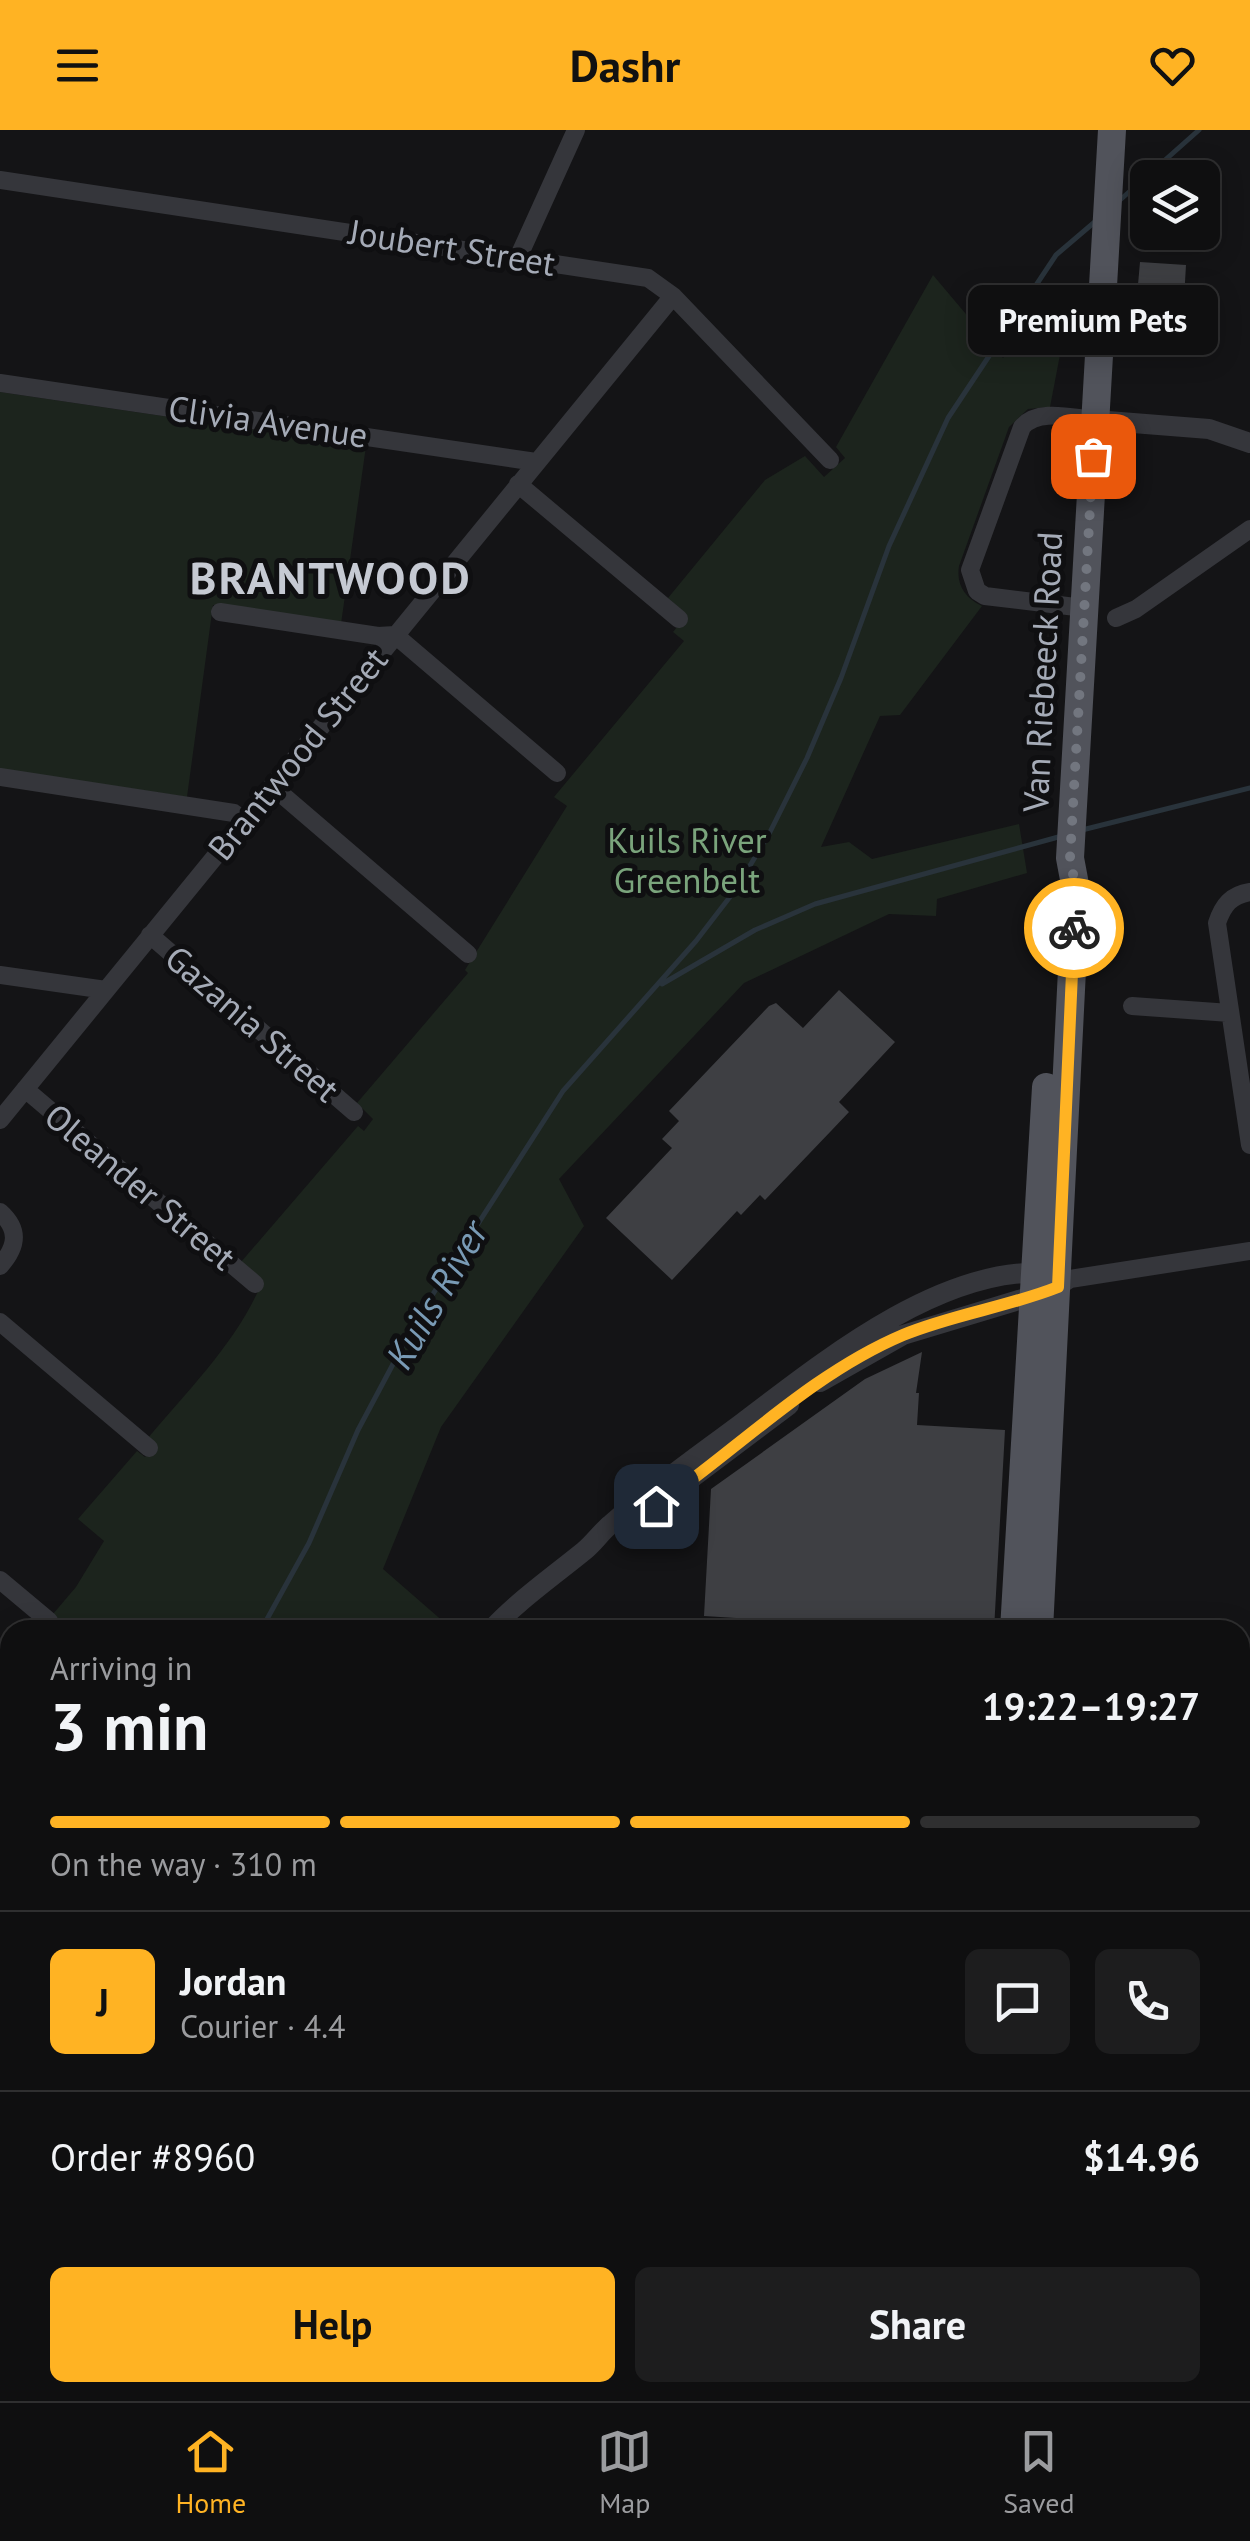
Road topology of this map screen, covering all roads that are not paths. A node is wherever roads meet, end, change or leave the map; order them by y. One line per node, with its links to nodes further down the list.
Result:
1 (576, 130): 4 (street)
2 (1112, 130): 7 (main road, Van Riebeeck Road)
3 (0, 180): 4 (street, Joubert Street)
4 (518, 258): 5 (street, Joubert Street)
5 (673, 296): 9 (street, Joubert Street); 10 (street, Brantwood Street)
6 (0, 383): 10 (street, Clivia Avenue)
7 (1095, 420): 8 (street); 13 (main road, Van Riebeeck Road); 13 (street)
8 (1250, 443)
9 (830, 460)
10 (536, 462): 11 (street, Brantwood Street)
11 (518, 484): 16 (street); 17 (street, Brantwood Street)
12 (1250, 529): 15 (street)
13 (1084, 608): 36 (main road, Van Riebeeck Road)
14 (220, 612): 17 (street)
15 (1116, 618)
16 (679, 619)
17 (395, 635): 18 (street); 20 (street, Brantwood Street)
18 (557, 773)
19 (0, 777): 21 (street)
20 (272, 786): 21 (street, Brantwood Street); 24 (street)
21 (244, 820): 23 (street, Brantwood Street)
22 (1250, 892): 28 (street)
23 (150, 936): 26 (street, Brantwood Street); 30 (street, Gazania Street)
24 (468, 954)
25 (0, 975): 26 (street)
26 (106, 990): 29 (street, Brantwood Street)
27 (1132, 1006): 28 (street)
28 (1230, 1012): 32 (street)
29 (26, 1089): 31 (street, Brantwood Street); 37 (street, Oleander Street)
30 (354, 1112)
31 (0, 1120)
32 (1250, 1145)
33 (0, 1212): 35 (street)
34 (1250, 1251): 36 (street)
35 (0, 1266)
36 (1051, 1282): 40 (street); 40 (street); 44 (main road, Van Riebeeck Road); 45 (main road, Van Riebeeck Road)
37 (255, 1284)
38 (0, 1322): 39 (street)
39 (149, 1448)
40 (588, 1548): 43 (street)
41 (0, 1580): 42 (street)
42 (47, 1620)
43 (501, 1620)
44 (1015, 1620)
45 (1039, 1620)

